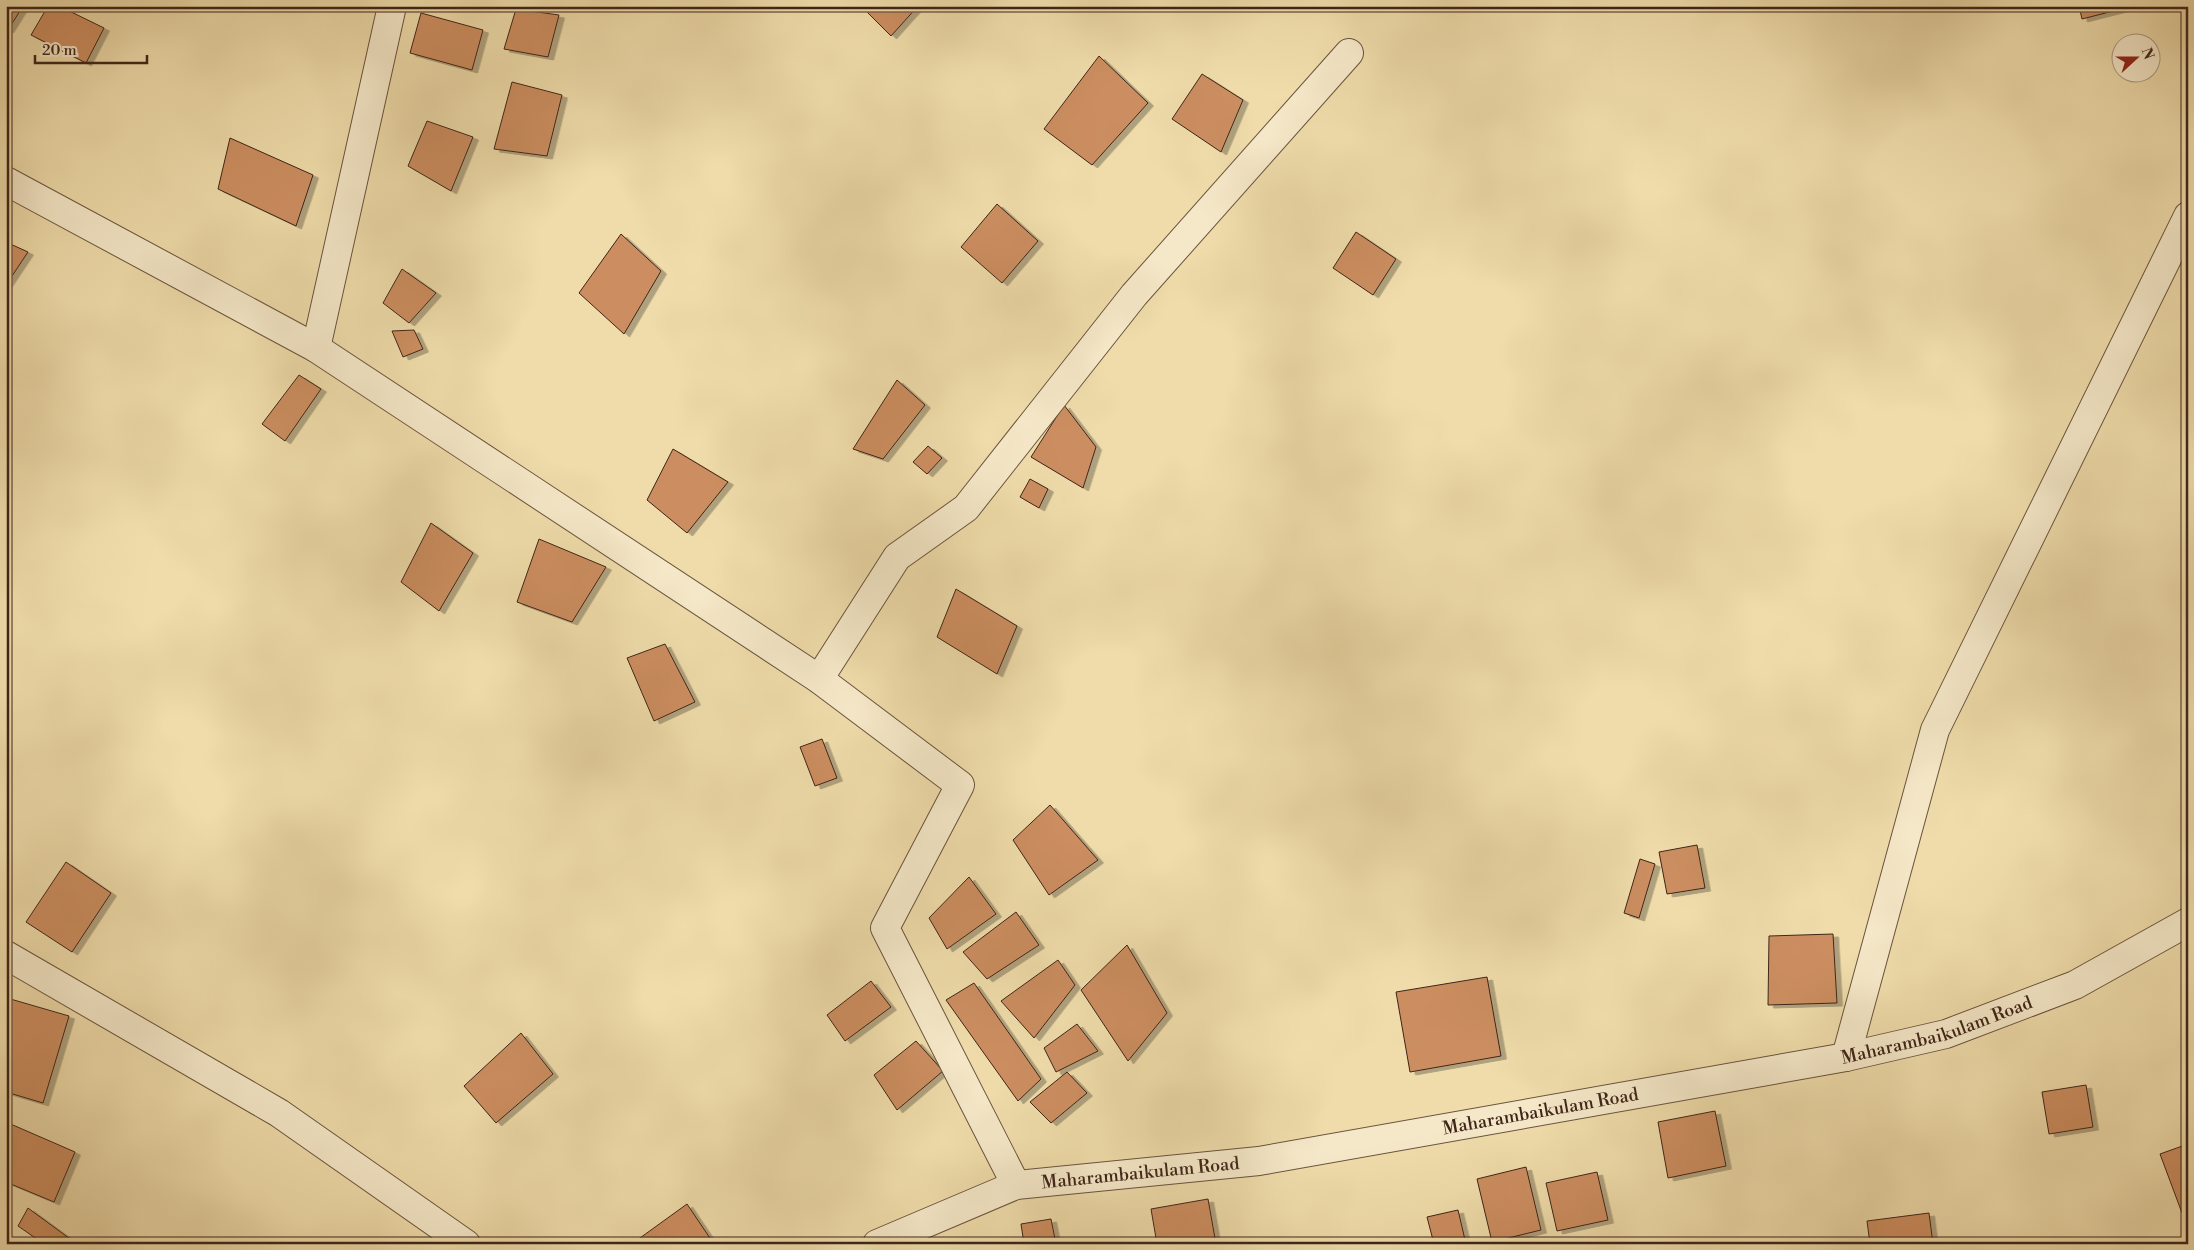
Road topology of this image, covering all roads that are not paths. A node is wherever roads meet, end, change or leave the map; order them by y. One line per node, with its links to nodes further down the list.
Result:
1 (392, 6): 5 (street)
2 (1350, 53): 6 (street)
3 (6, 181): 5 (street)
4 (2188, 216): 9 (street)
5 (316, 348): 6 (street)
6 (819, 679): 10 (street)
7 (2188, 922): 9 (street, Maharambaikulam Road)
8 (6, 955): 11 (street)
9 (1846, 1057): 10 (street, Maharambaikulam Road)
10 (1016, 1185): 12 (street, Maharambaikulam Road)
11 (466, 1244)
12 (877, 1244)

